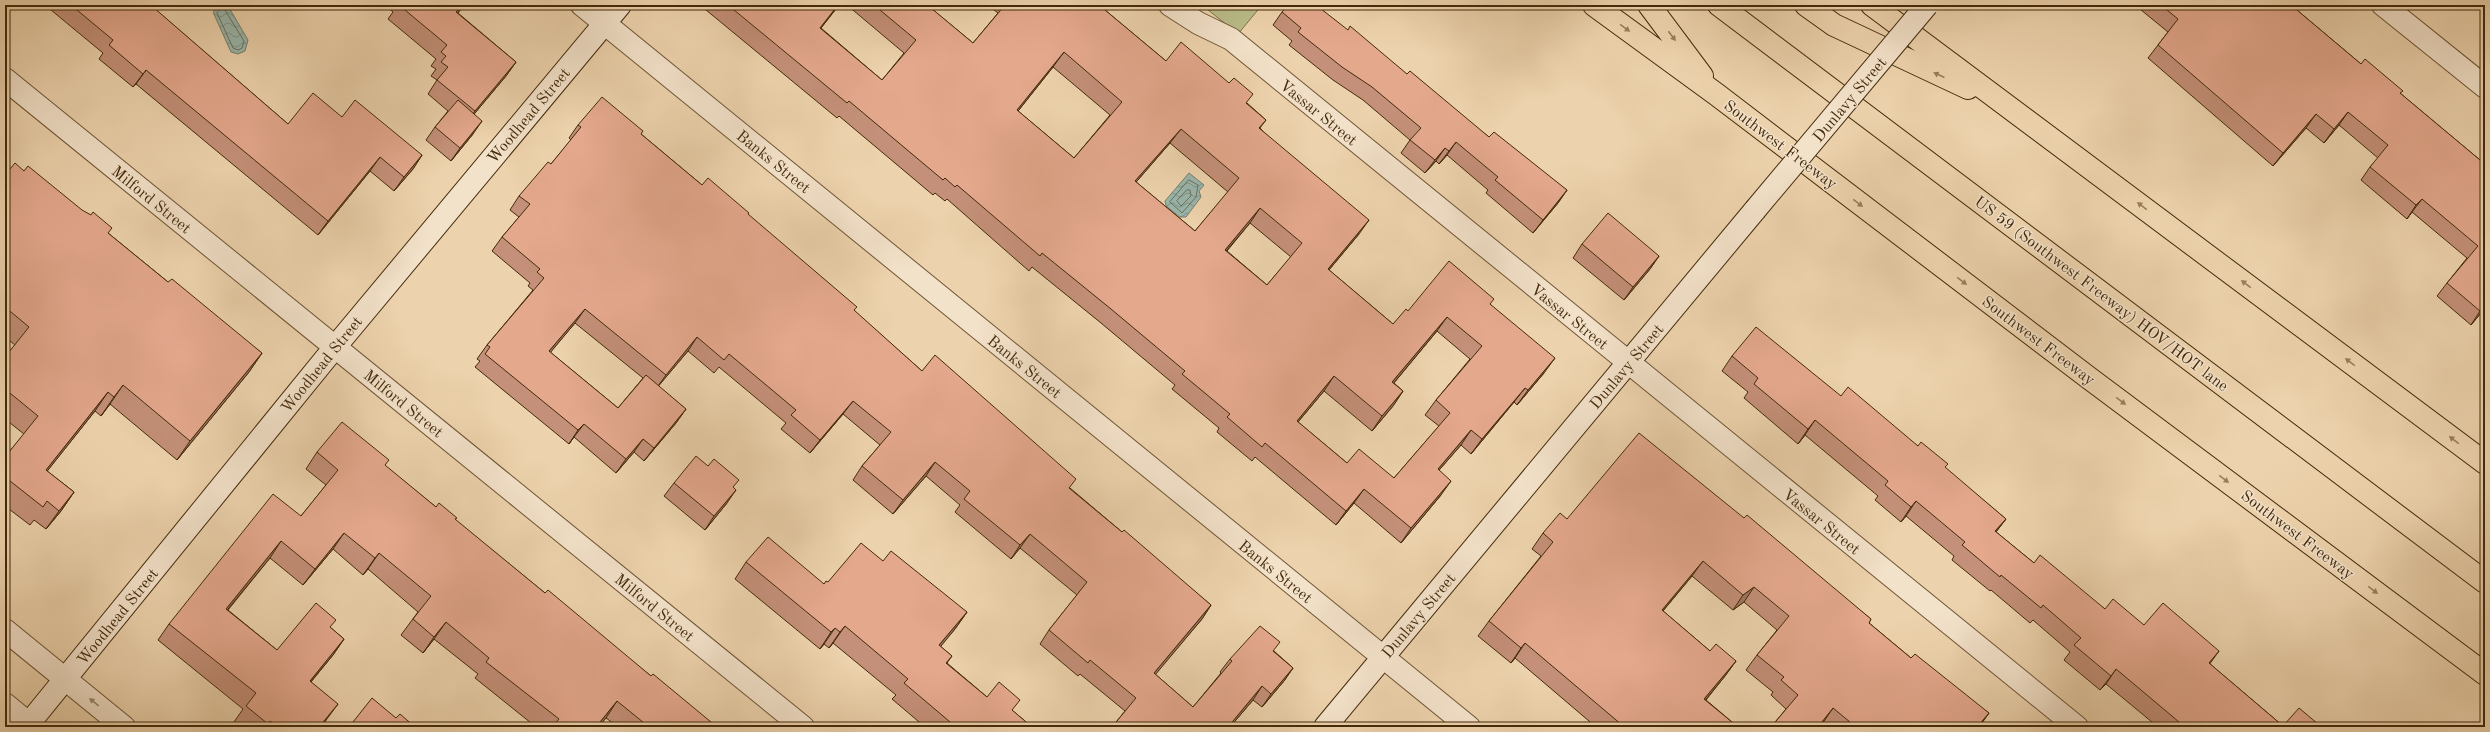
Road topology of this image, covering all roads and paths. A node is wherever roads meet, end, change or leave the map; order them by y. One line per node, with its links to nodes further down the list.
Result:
1 (582, 5): 11 (street, Banks Street)
2 (620, 5): 11 (street, Woodhead Street)
3 (1170, 5): 17 (street, Vassar Street)
4 (1594, 5): 14 (highway, Southwest Freeway, one-way to 14)
5 (1649, 5): 14 (highway, one-way to 14)
6 (1719, 5): 19 (highway, US 59 (Southwest Freeway) HOV/HOT lane)
7 (1806, 5): 15 (highway, one-way to 7)
8 (1872, 5): 15 (highway)
9 (1927, 5): 17 (street, Dunlavy Street, bridge)
10 (2383, 5): 13 (street)
11 (605, 24): 16 (street, Woodhead Street); 21 (street, Banks Street)
12 (5, 79): 16 (street, Milford Street)
13 (2485, 87)
14 (1716, 94): 22 (highway, Southwest Freeway, one-way to 22)
15 (2012, 109): 18 (highway, one-way to 15)
16 (335, 347): 23 (street, Woodhead Street); 27 (street, Milford Street)
17 (1628, 363): 21 (street, Dunlavy Street); 30 (street, Vassar Street)
18 (2485, 463)
19 (2485, 582)
20 (5, 630): 23 (street)
21 (1383, 657): 28 (street, Dunlavy Street); 29 (street, Banks Street)
22 (2485, 674)
23 (66, 679): 25 (street, Woodhead Street); 26 (street, one-way to 23)
24 (5, 704): 25 (street)
25 (29, 726)
26 (124, 727)
27 (803, 727)
28 (1325, 727)
29 (1469, 727)
30 (2077, 727)

